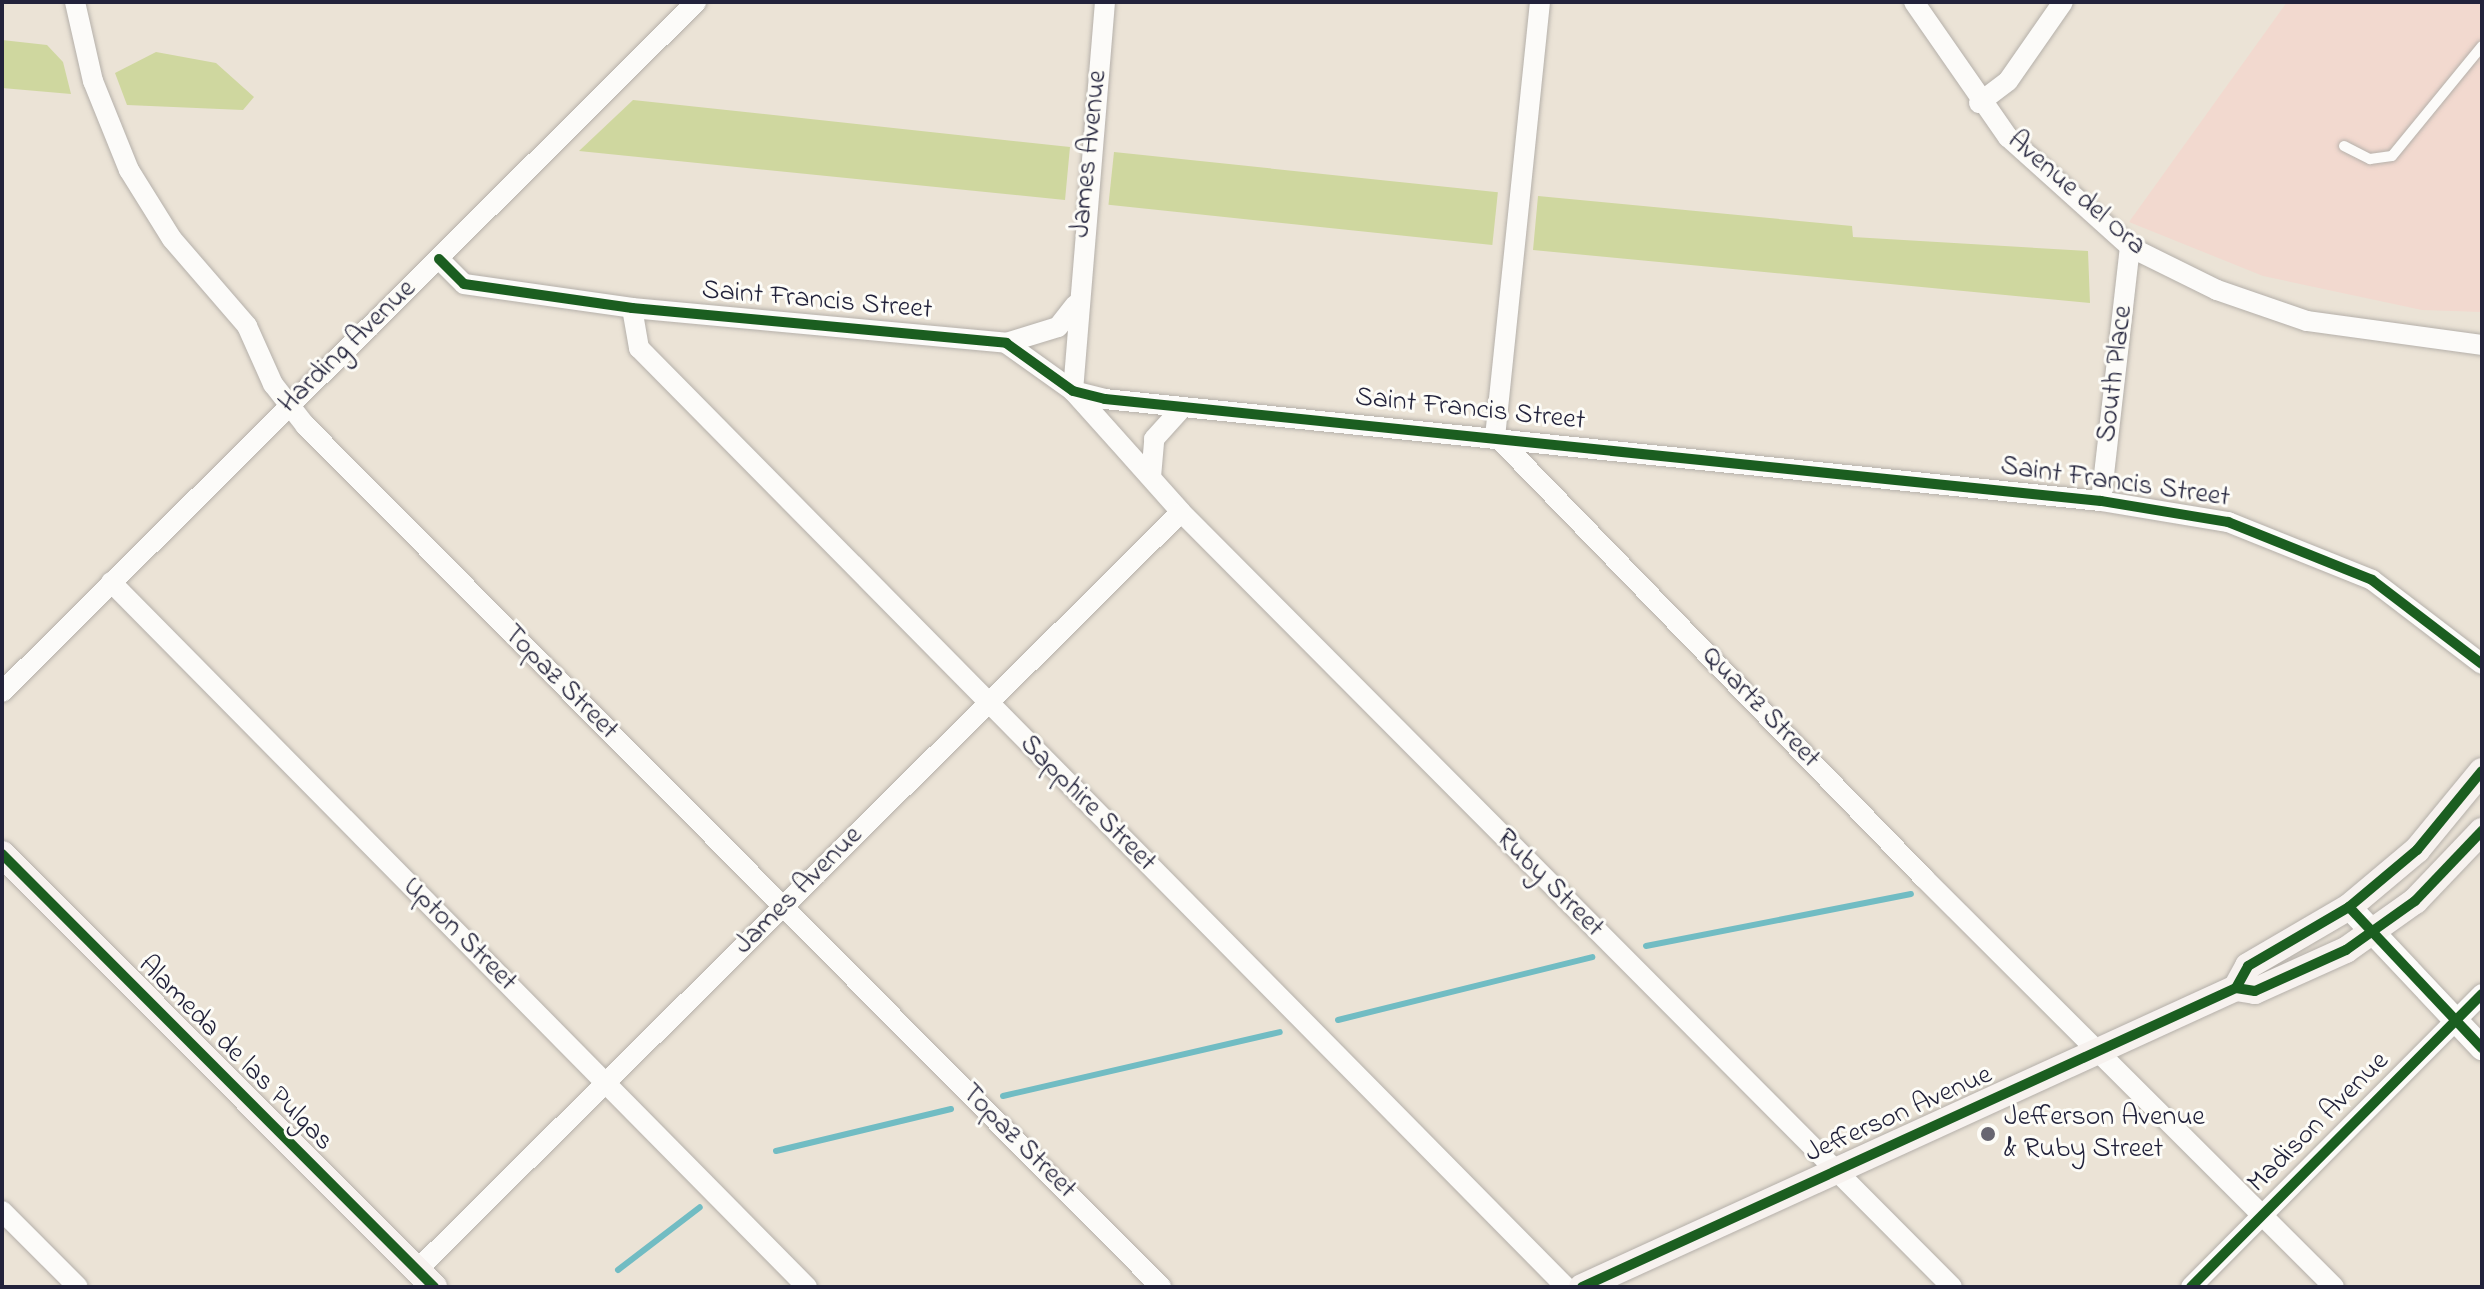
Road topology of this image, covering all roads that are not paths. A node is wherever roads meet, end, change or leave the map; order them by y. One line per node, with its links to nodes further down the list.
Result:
1 (75, 2): 17 (street, Topaz Street)
2 (696, 2): 11 (street, Harding Avenue)
3 (1105, 2): 12 (street, James Avenue)
4 (1540, 2): 19 (street)
5 (1914, 2): 8 (street, Avenue del Ora)
6 (2063, 2): 8 (street)
7 (2482, 46): 9 (lane)
8 (1979, 103): 10 (street, Avenue del Ora)
9 (2344, 146)
10 (2130, 247): 15 (street, Avenue del Ora); 21 (street, South Place)
11 (439, 259): 13 (street, Saint Francis Street); 17 (street, Harding Avenue)
12 (1075, 305): 14 (street); 16 (street, James Avenue)
13 (632, 308): 14 (street, Saint Francis Street); 26 (street, Sapphire Street)
14 (1006, 343): 16 (street, Saint Francis Street)
15 (2482, 345)
16 (1073, 391): 18 (street, Saint Francis Street); 20 (street, Ruby Street)
17 (289, 404): 23 (street, Harding Avenue); 30 (street, Topaz Street)
18 (1183, 407): 19 (street, Saint Francis Street); 20 (street)
19 (1495, 435): 21 (street, Saint Francis Street); 37 (street, Quartz Street)
20 (1151, 477): 22 (street, Ruby Street)
21 (2101, 501): 24 (street, Saint Francis Street)
22 (1181, 512): 26 (street, James Avenue); 39 (street, Ruby Street)
23 (111, 582): 25 (street, Harding Avenue); 38 (street, Upton Street)
24 (2482, 664)
25 (2, 692)
26 (988, 705): 30 (street, James Avenue); 46 (street, Sapphire Street)
27 (2482, 771): 31 (main road, Jefferson Avenue)
28 (2482, 831): 32 (main road, Jefferson Avenue)
29 (2, 854): 42 (main road, Alameda de las Pulgas)
30 (783, 906): 38 (street, James Avenue); 45 (street, Topaz Street)
31 (2349, 907): 32 (street); 33 (main road, Jefferson Avenue)
32 (2370, 936): 33 (main road, Jefferson Avenue); 35 (street)
33 (2236, 988): 37 (main road, Jefferson Avenue)
34 (2482, 994): 35 (street, Madison Avenue)
35 (2455, 1022): 36 (street); 41 (street, Madison Avenue)
36 (2482, 1048)
37 (2098, 1051): 39 (main road, Jefferson Avenue); 41 (street, Quartz Street)
38 (607, 1084): 42 (street, James Avenue); 44 (street, Upton Street)
39 (1834, 1171): 47 (main road, Jefferson Avenue); 48 (street, Ruby Street)
40 (2, 1211): 43 (street)
41 (2262, 1213): 49 (street, Madison Avenue); 50 (street, Quartz Street)
42 (426, 1279)
43 (72, 1285)
44 (807, 1287)
45 (1161, 1287)
46 (1566, 1287)
47 (1582, 1287)
48 (1952, 1287)
49 (2191, 1287)
50 (2334, 1287)

